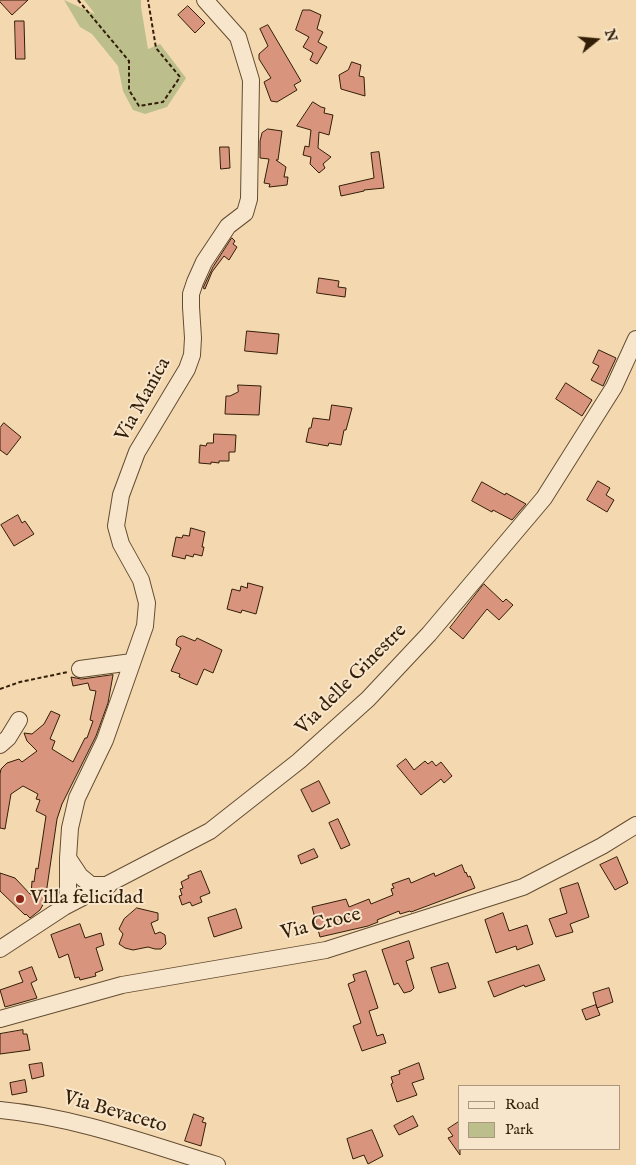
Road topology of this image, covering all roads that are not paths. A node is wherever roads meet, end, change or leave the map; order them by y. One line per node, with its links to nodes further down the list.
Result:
1 (205, 0): 3 (street, Via Manica)
2 (636, 339): 9 (street, Via delle Ginestre)
3 (132, 662): 4 (street); 8 (street, Via Manica)
4 (80, 669)
5 (19, 720): 6 (street)
6 (0, 745)
7 (636, 825): 12 (street, Via Croce)
8 (68, 858): 9 (street); 10 (street, Via Manica)
9 (108, 885): 10 (street, Via delle Ginestre)
10 (64, 907): 11 (street, Via delle Ginestre)
11 (0, 949)
12 (0, 1020)
13 (0, 1110): 14 (street, Via Bevaceto)
14 (217, 1165)

